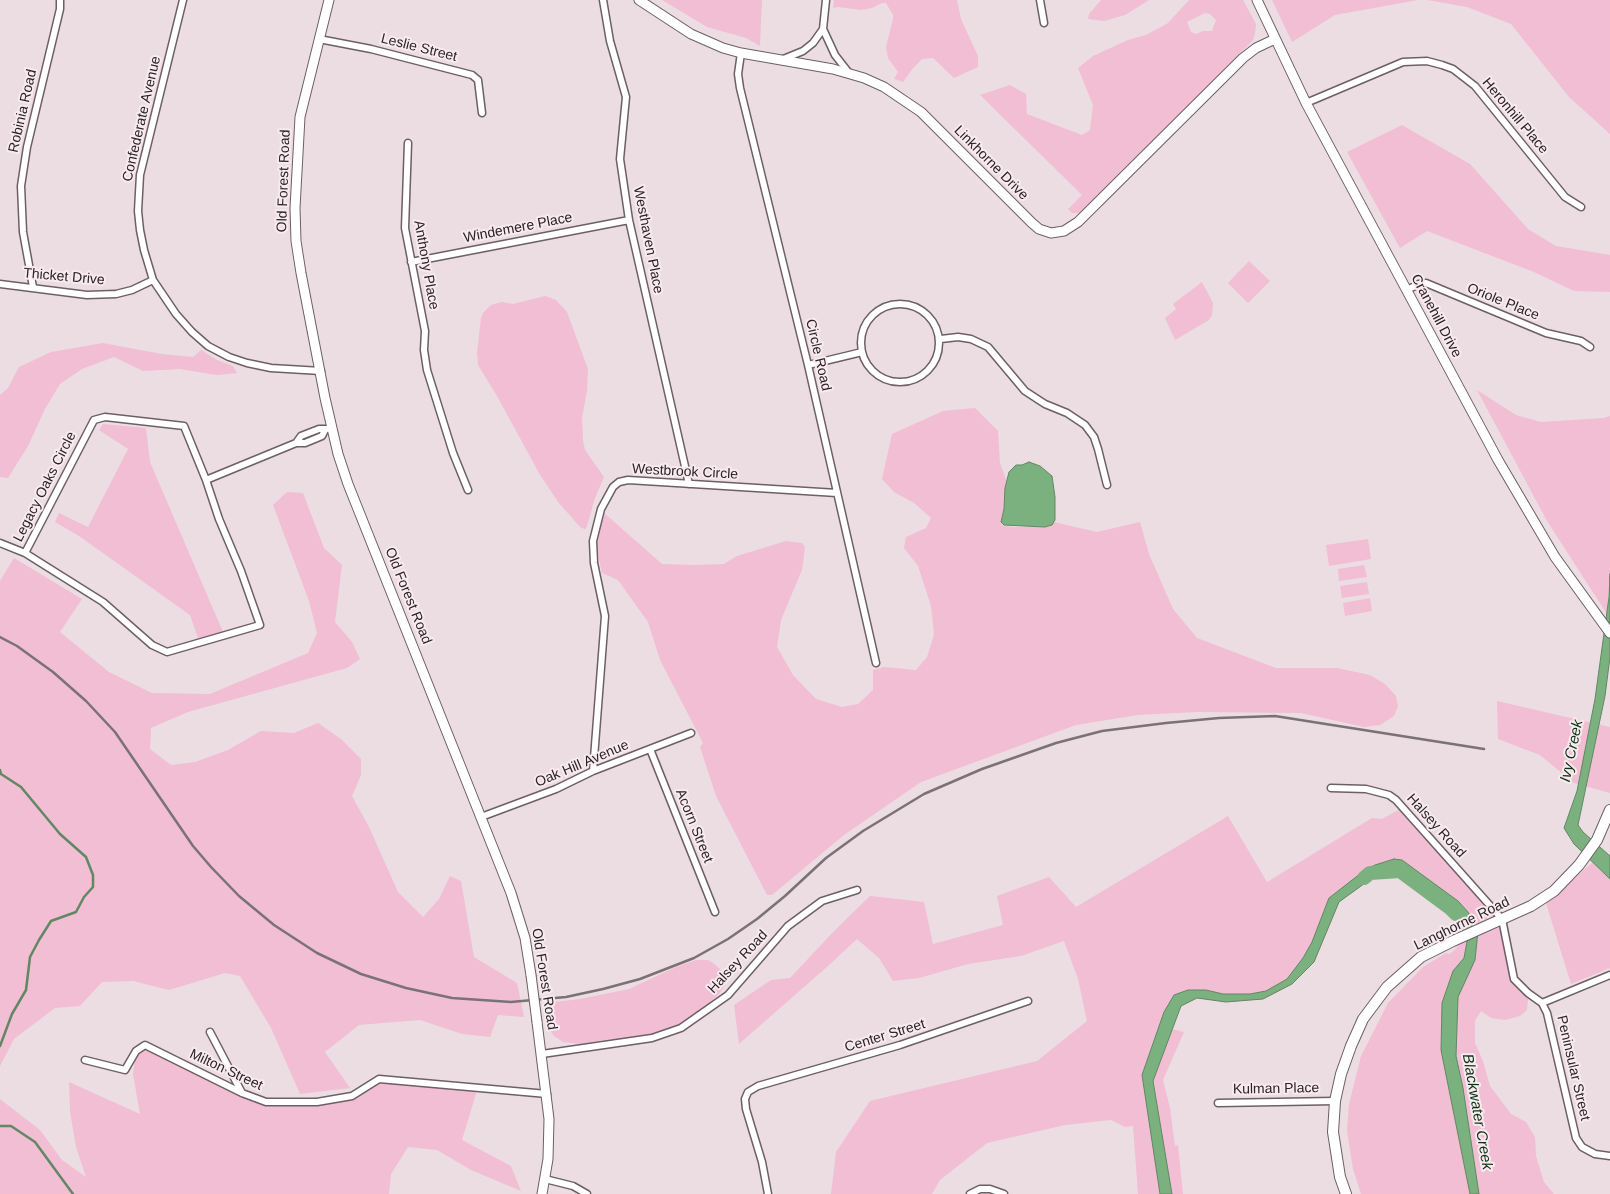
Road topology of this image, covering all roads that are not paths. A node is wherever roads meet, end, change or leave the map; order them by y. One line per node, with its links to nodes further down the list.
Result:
1 (60, 0): 24 (street, Robinia Road)
2 (183, 0): 22 (street, Confederate Avenue)
3 (329, 0): 11 (main road, Old Forest Road)
4 (603, 0): 20 (street, Westhaven Place)
5 (639, 0): 13 (main road, Linkhorne Drive)
6 (826, 0): 10 (street)
7 (1040, 0): 9 (street)
8 (1257, 0): 12 (main road, Cranehill Drive)
9 (1044, 23)
10 (823, 30): 14 (street); 15 (street)
11 (319, 39): 17 (street, Leslie Street); 30 (main road, Old Forest Road)
12 (1275, 39): 15 (main road, Linkhorne Drive); 16 (main road, Cranehill Drive)
13 (741, 53): 14 (main road, Linkhorne Drive); 29 (street, Circle Road)
14 (781, 60): 15 (main road, Linkhorne Drive)
15 (849, 72)
16 (1306, 103): 19 (street, Heronhill Place); 25 (main road, Cranehill Drive)
17 (482, 113)
18 (408, 143): 21 (street, Anthony Place)
19 (1581, 207)
20 (629, 220): 21 (street, Windemere Place); 33 (street, Westhaven Place)
21 (411, 262): 35 (street, Anthony Place)
22 (153, 280): 24 (street, Thicket Drive); 30 (street, Confederate Avenue)
23 (0, 284): 24 (street, Thicket Drive)
24 (33, 287)
25 (1407, 290): 27 (street, Oriole Place); 39 (main road, Cranehill Drive)
26 (941, 339): 28 (street); 28 (street); 34 (street)
27 (1590, 347)
28 (862, 352): 29 (street)
29 (808, 365): 36 (street, Circle Road)
30 (320, 371): 31 (main road, Old Forest Road)
31 (328, 429): 32 (street); 46 (main road, Old Forest Road)
32 (206, 480): 38 (street, Legacy Oaks Circle); 38 (street, Legacy Oaks Circle)
33 (689, 484): 36 (street, Westbrook Circle); 43 (street, Westbrook Circle)
34 (1106, 485)
35 (468, 490)
36 (837, 493): 40 (street, Circle Road)
37 (0, 543): 38 (street)
38 (25, 553)
39 (1610, 633)
40 (876, 663)
41 (692, 733): 42 (street, Oak Hill Avenue)
42 (650, 749): 43 (street, Oak Hill Avenue); 48 (street, Acorn Street)
43 (594, 771): 46 (street, Oak Hill Avenue)
44 (1331, 788): 49 (street, Halsey Road)
45 (1610, 810): 49 (main road, Langhorne Road)
46 (481, 817): 54 (main road, Old Forest Road, bridge)
47 (856, 890): 54 (street, Halsey Road)
48 (715, 912)
49 (1498, 920): 52 (street, Peninsular Street); 58 (main road, Langhorne Road)
50 (1610, 975): 52 (street)
51 (1028, 1001): 64 (street, Center Street)
52 (1542, 1003): 60 (street, Peninsular Street)
53 (210, 1032): 56 (street)
54 (542, 1054): 57 (main road, Old Forest Road)
55 (85, 1060): 56 (street, Milton Street)
56 (242, 1093): 57 (street, Milton Street)
57 (547, 1094): 61 (main road, Old Forest Road)
58 (1335, 1101): 59 (street, Kulman Place); 67 (main road, Langhorne Road)
59 (1218, 1103)
60 (1610, 1156)
61 (545, 1179): 62 (main road, Old Forest Road); 63 (street)
62 (542, 1194)
63 (587, 1194)
64 (768, 1194)
65 (970, 1194): 66 (street)
66 (1004, 1194)
67 (1346, 1194)

